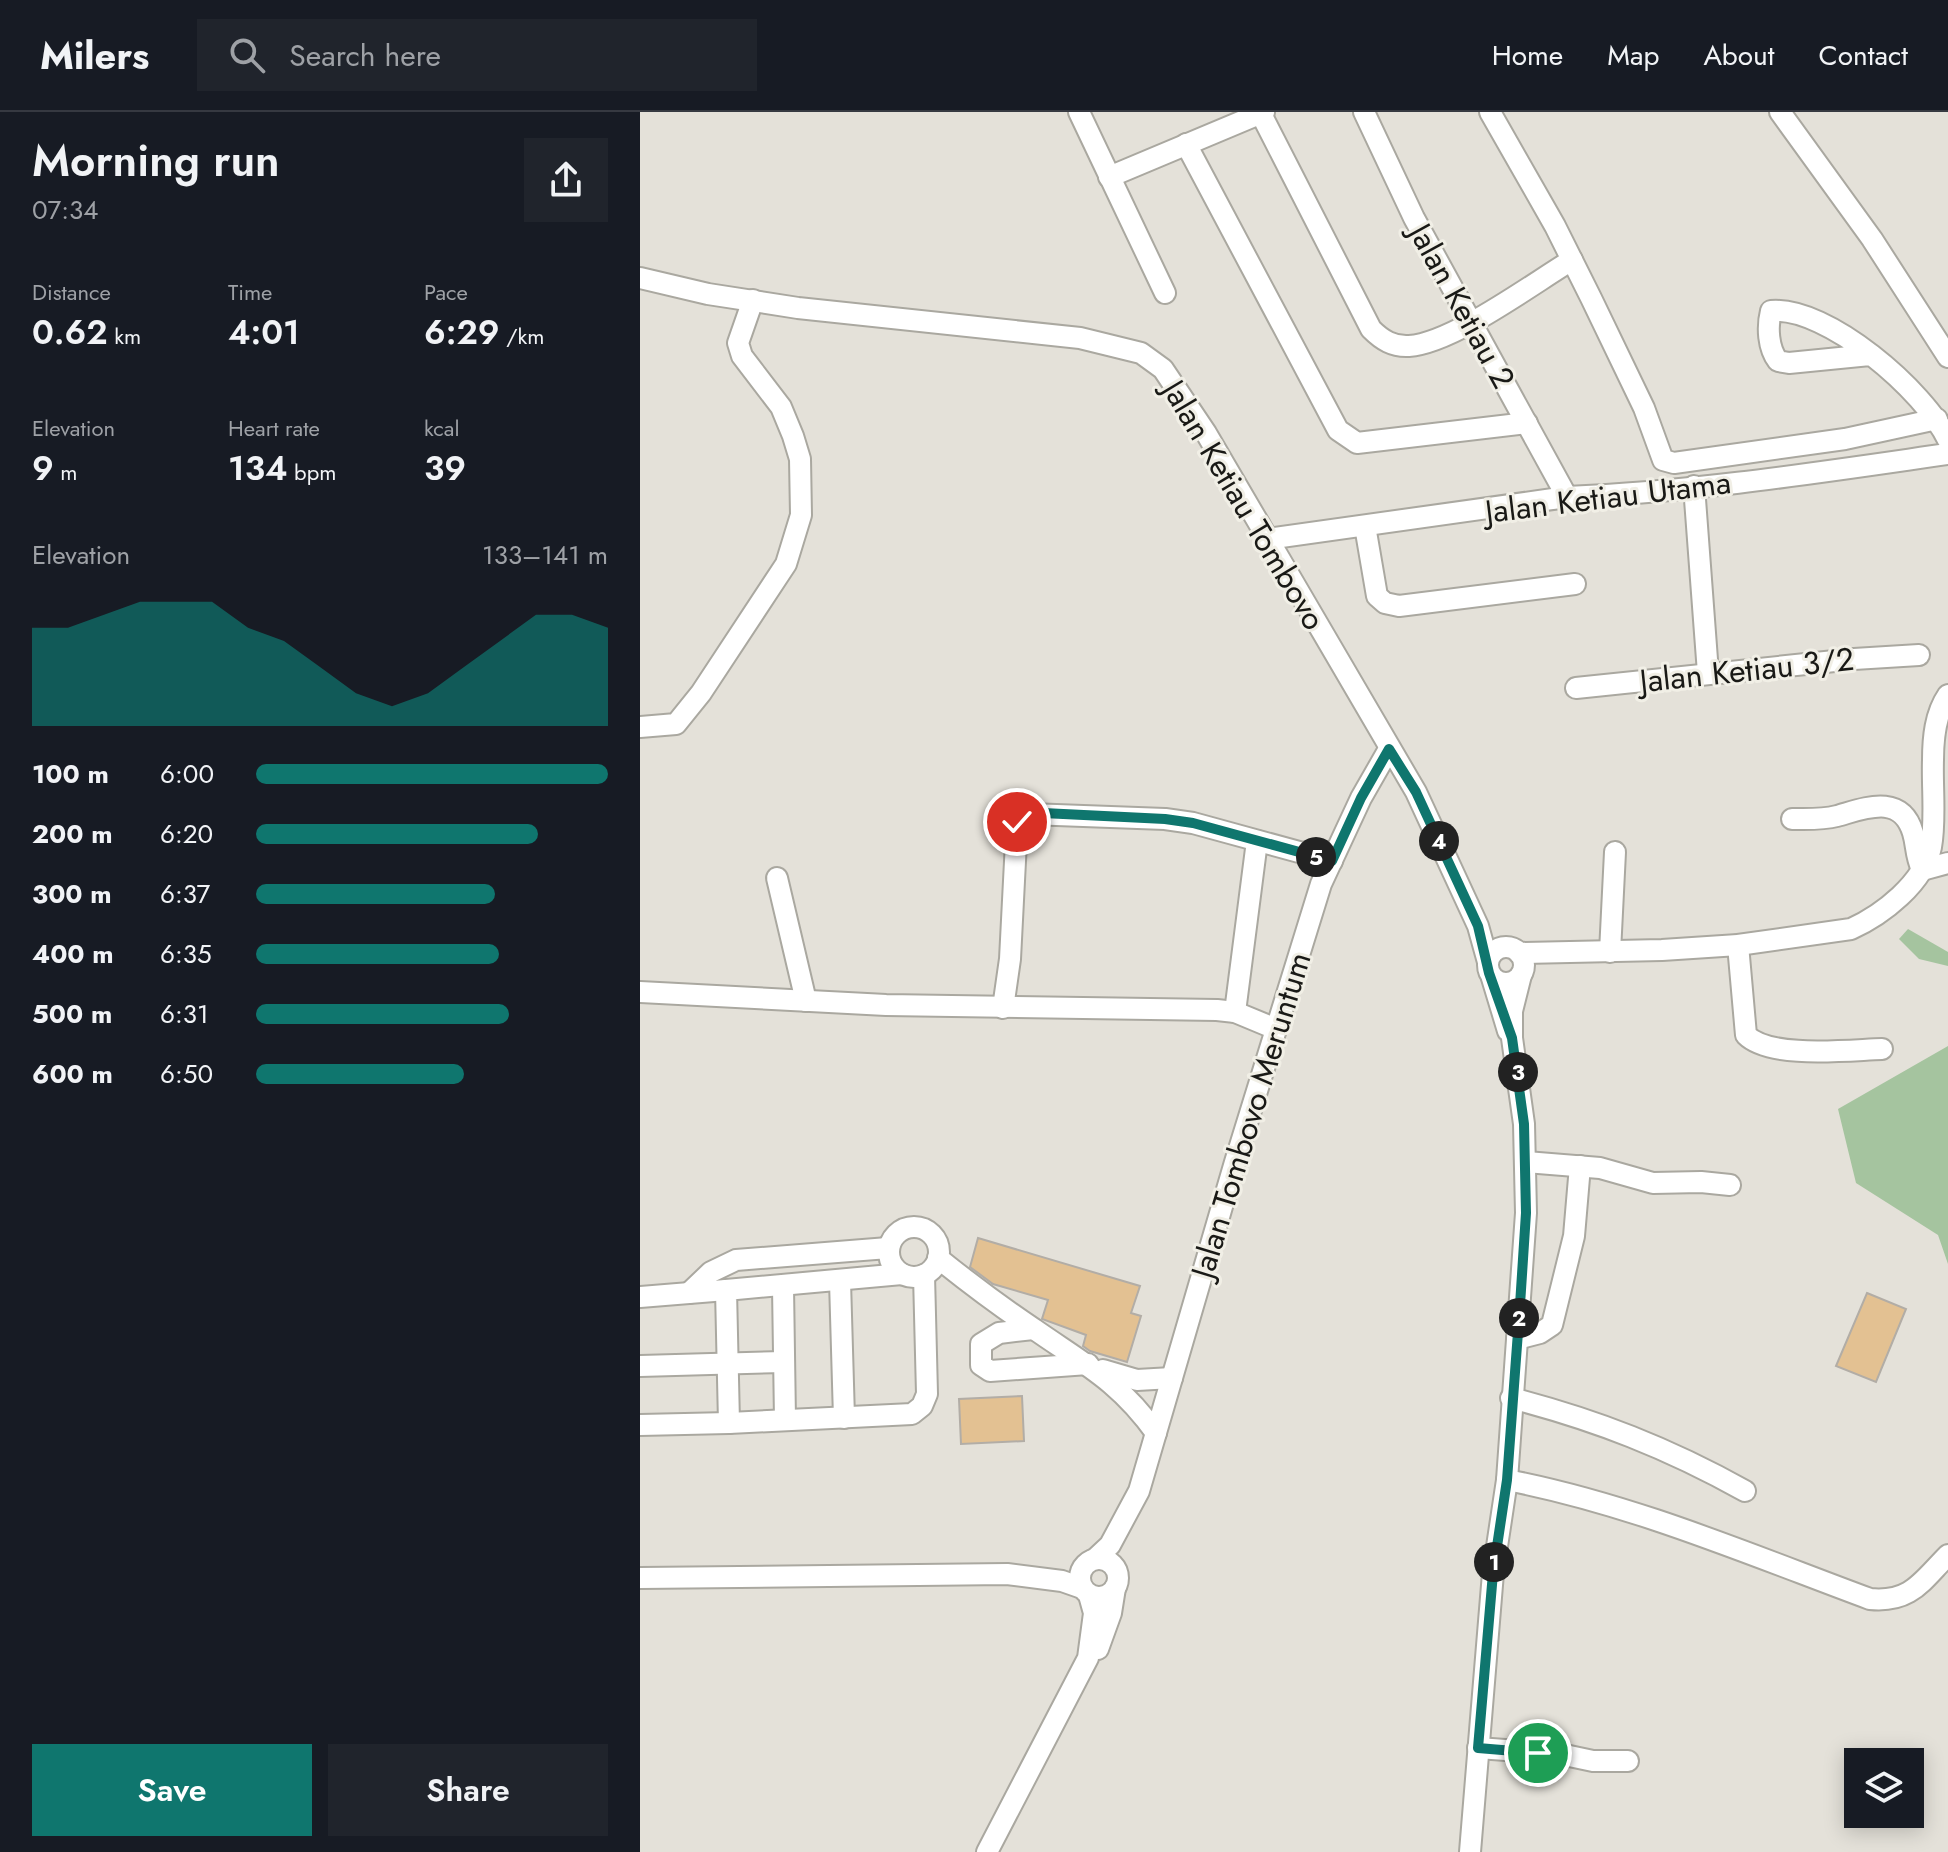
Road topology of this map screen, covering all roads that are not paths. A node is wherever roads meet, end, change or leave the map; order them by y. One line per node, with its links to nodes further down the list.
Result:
1 (1079, 112): 7 (street)
2 (1261, 112): 6 (street); 12 (street)
3 (1364, 112): 12 (street, Jalan Ketiau 2)
4 (1490, 112): 8 (street)
5 (1780, 112): 14 (street)
6 (1186, 144): 7 (street); 16 (street)
7 (1109, 177): 10 (street)
8 (1572, 260): 12 (street); 15 (street)
9 (640, 278): 11 (street, Jalan Ketiau Tombovo)
10 (1165, 293)
11 (753, 300): 22 (street, Jalan Ketiau Tombovo); 28 (street)
12 (1472, 321): 16 (street, Jalan Ketiau 2)
13 (1870, 355): 13 (street); 15 (street)
14 (1948, 357)
15 (1937, 419): 17 (street)
16 (1527, 423): 20 (street, Jalan Ketiau 2)
17 (1948, 440)
18 (1948, 454): 19 (street, Jalan Ketiau Utama)
19 (1694, 486): 20 (street, Jalan Ketiau Utama); 25 (street)
20 (1567, 497): 21 (street, Jalan Ketiau Utama)
21 (1365, 526): 22 (street, Jalan Ketiau Utama); 23 (street)
22 (1267, 539): 29 (street, Jalan Ketiau Tombovo)
23 (1575, 584)
24 (1919, 655): 25 (street, Jalan Ketiau 3/2)
25 (1708, 673): 26 (street, Jalan Ketiau 3/2)
26 (1576, 688)
27 (1948, 695): 35 (street)
28 (640, 727)
29 (1389, 749): 33 (street, Jalan Tombovo Meruntum); 37 (street, Jalan Ketiau Tombovo)
30 (1792, 819): 35 (street)
31 (1257, 841): 33 (street); 44 (street); 45 (street)
32 (1615, 852): 39 (street)
33 (1332, 861): 46 (street, Jalan Tombovo Meruntum)
34 (1948, 863): 35 (street)
35 (1922, 870): 38 (street)
36 (777, 878): 43 (street)
37 (1467, 900): 40 (street, Jalan Ketiau Tombovo); 41 (street, Jalan Ketiau Tombovo)
38 (1738, 945): 39 (street); 48 (street)
39 (1610, 952): 40 (street)
40 (1518, 962): 41 (street); 41 (street); 47 (street, Jalan Ketiau Tombovo)
41 (1490, 970): 47 (street, Jalan Ketiau Tombovo)
42 (640, 992): 43 (street)
43 (806, 1001): 44 (street)
44 (1003, 1008): 45 (street)
45 (1235, 1012): 46 (street)
46 (1276, 1029): 67 (street, Jalan Tombovo Meruntum)
47 (1512, 1038): 49 (street, Jalan Ketiau Tombovo)
48 (1882, 1049)
49 (1526, 1162): 50 (street); 62 (street, Jalan Ketiau Tombovo)
50 (1580, 1166): 51 (street); 62 (street)
51 (1730, 1185)
52 (888, 1248): 53 (street); 54 (street); 59 (street)
53 (938, 1258): 55 (street); 61 (street)
54 (902, 1274): 55 (street); 56 (street)
55 (924, 1275): 69 (street)
56 (840, 1281): 57 (street); 69 (street)
57 (783, 1287): 58 (street); 63 (street)
58 (726, 1290): 59 (street); 64 (street)
59 (689, 1293): 60 (street)
60 (640, 1297)
61 (1033, 1329): 65 (street); 65 (street)
62 (1517, 1339): 68 (street, Jalan Ketiau Tombovo)
63 (784, 1362): 64 (street); 70 (street)
64 (728, 1363): 66 (street); 71 (street)
65 (1090, 1365): 67 (street); 73 (street)
66 (640, 1366)
67 (1172, 1378): 73 (street, Jalan Tombovo Meruntum)
68 (1511, 1398): 74 (street, Jalan Ketiau Tombovo); 76 (street)
69 (844, 1418): 70 (street)
70 (785, 1420): 71 (street)
71 (729, 1423): 72 (street)
72 (640, 1425)
73 (1156, 1433): 75 (street, Jalan Tombovo Meruntum)
74 (1507, 1480): 77 (street); 84 (street, Jalan Ketiau Tombovo)
75 (1139, 1491): 78 (street, Jalan Tombovo Meruntum); 81 (street, Jalan Tombovo Meruntum)
76 (1745, 1491)
77 (1948, 1555)
78 (1090, 1562): 79 (street); 81 (street); 82 (street)
79 (1007, 1574): 80 (street); 82 (street)
80 (640, 1578)
81 (1116, 1581): 82 (street); 83 (street, Jalan Tombovo Meruntum)
82 (1085, 1591): 83 (street)
83 (1088, 1658): 86 (street, Jalan Tombovo Meruntum)
84 (1478, 1748): 85 (street); 87 (street, Jalan Ketiau Tombovo)
85 (1628, 1761)
86 (987, 1852)
87 (1470, 1852)

